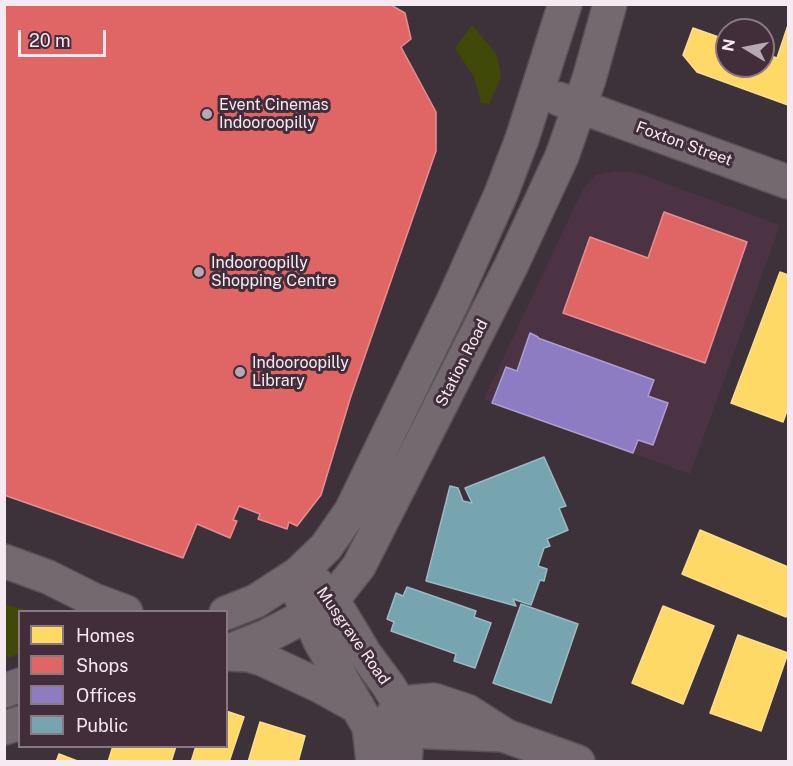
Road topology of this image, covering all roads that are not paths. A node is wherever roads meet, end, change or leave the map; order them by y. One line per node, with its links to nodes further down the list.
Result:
1 (565, 4): 3 (street, Station Road)
2 (605, 6): 4 (street, Station Road)
3 (537, 91): 4 (street, Foxton Street); 7 (street, Station Road)
4 (580, 106): 5 (street, Foxton Street); 9 (street, Station Road)
5 (789, 182)
6 (4, 561): 8 (street)
7 (297, 575): 9 (street, Musgrave Road); 11 (street, Station Road)
8 (100, 606): 10 (street)
9 (320, 607): 12 (street, Station Road); 14 (street, Musgrave Road)
10 (117, 610)
11 (228, 612)
12 (228, 652)
13 (228, 653): 14 (street)
14 (383, 716): 15 (street); 16 (street); 17 (street)
15 (375, 762)
16 (405, 762)
17 (578, 762)

